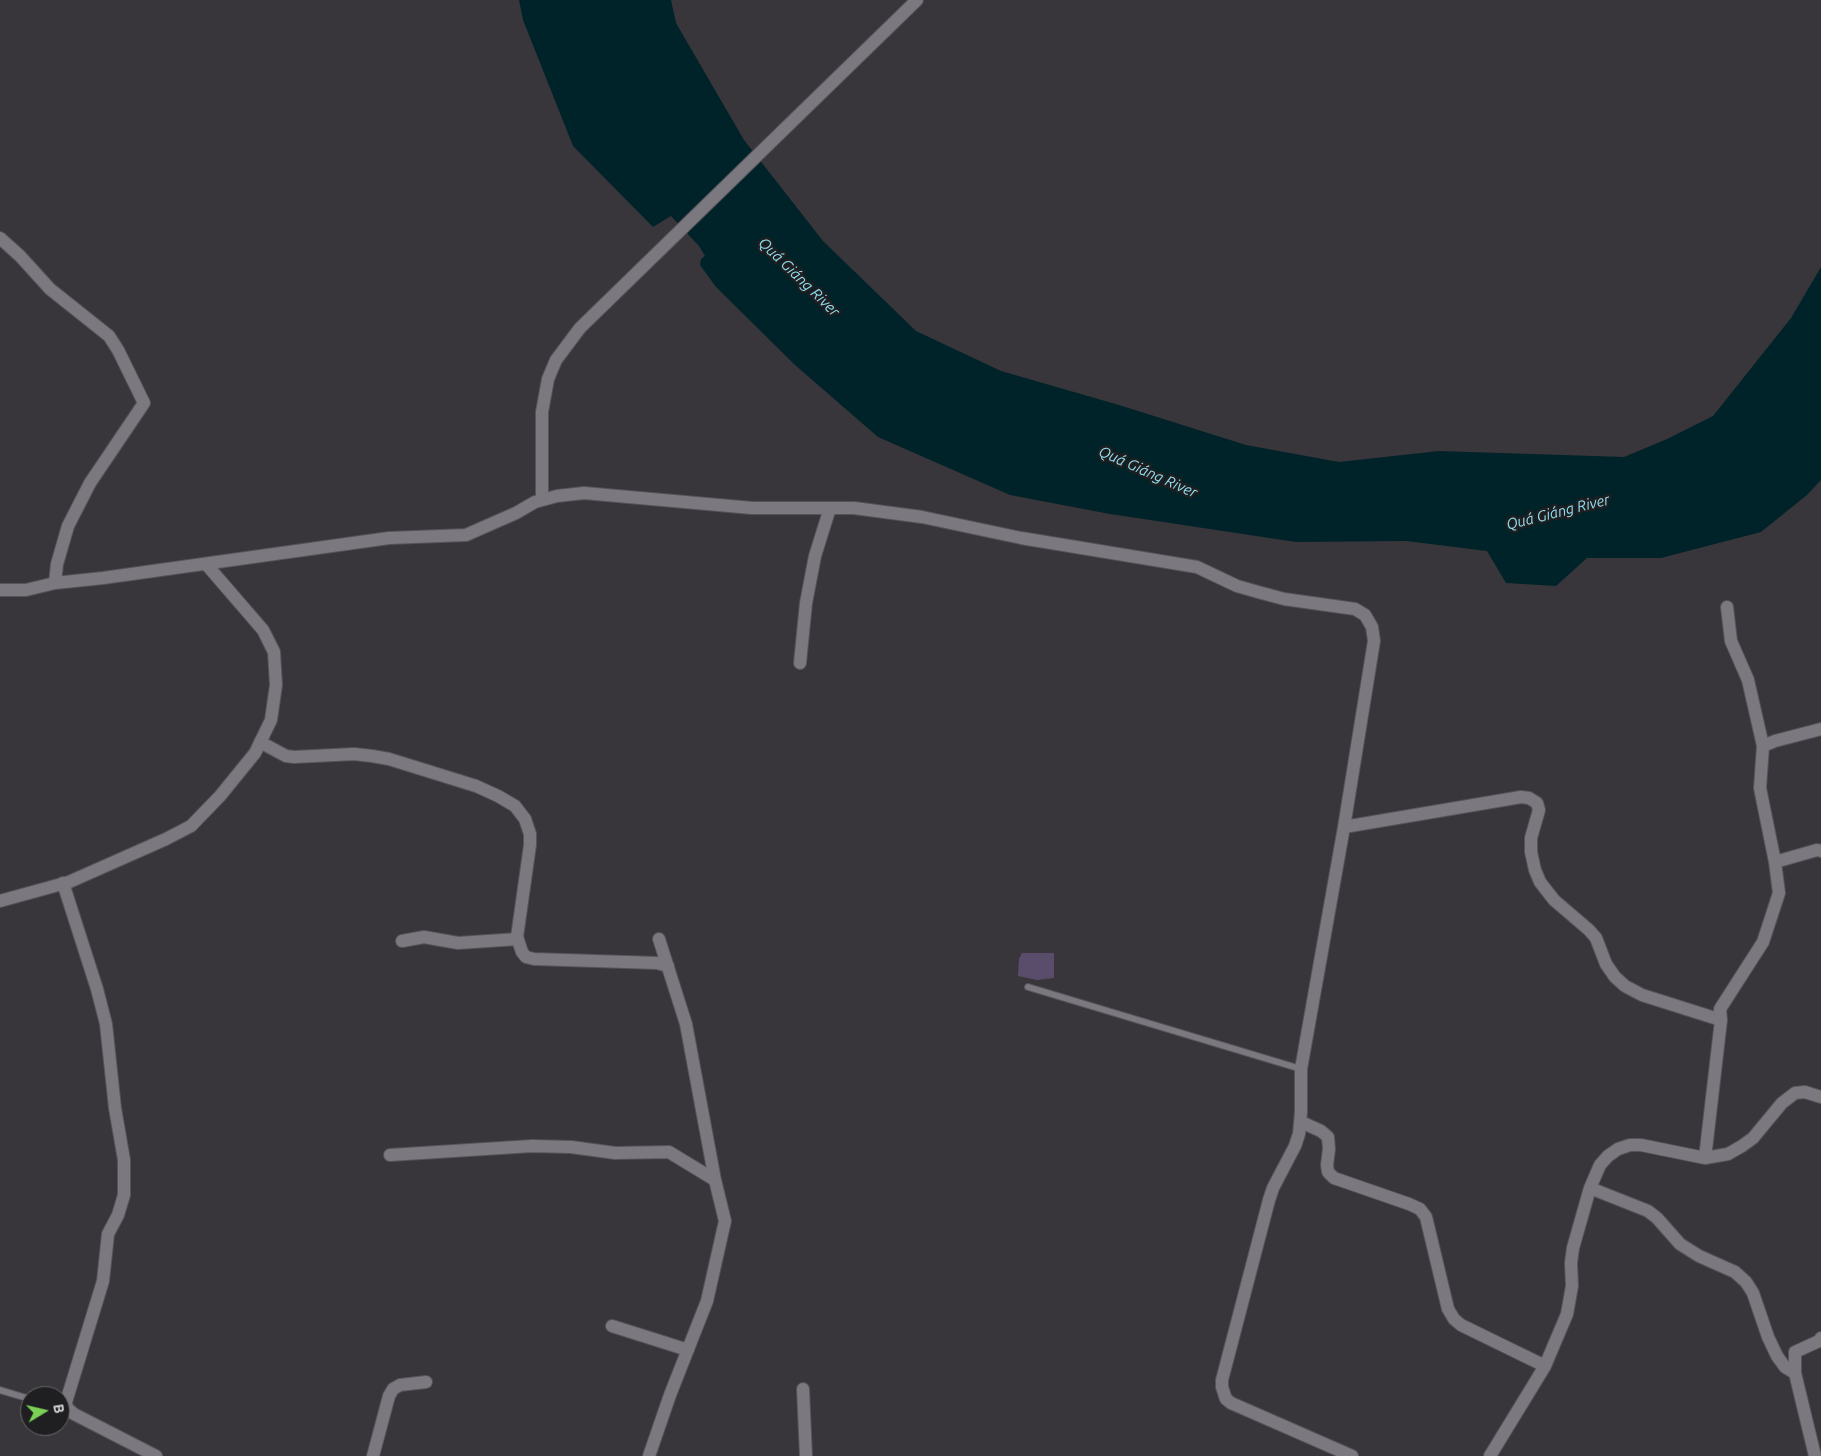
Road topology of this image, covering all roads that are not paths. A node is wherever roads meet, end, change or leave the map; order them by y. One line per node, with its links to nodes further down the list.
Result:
1 (917, 0): 3 (street)
2 (0, 238): 6 (street)
3 (542, 500): 4 (street); 5 (street)
4 (830, 508): 9 (street); 13 (street)
5 (206, 564): 6 (street); 11 (street)
6 (55, 583): 7 (street)
7 (0, 590)
8 (1727, 607): 12 (street)
9 (800, 663)
10 (1821, 730): 12 (street)
11 (260, 742): 16 (street); 19 (street)
12 (1763, 746): 15 (street)
13 (1344, 827): 23 (street); 24 (street)
14 (1821, 851): 15 (street)
15 (1775, 862): 23 (street)
16 (63, 884): 17 (street); 37 (street)
17 (0, 901)
18 (659, 939): 21 (street)
19 (518, 940): 20 (street); 21 (street)
20 (402, 942)
21 (668, 966): 29 (street)
22 (1028, 987): 24 (lane)
23 (1721, 1020): 28 (street)
24 (1301, 1069): 26 (street)
25 (1821, 1096): 28 (street)
26 (1301, 1122): 34 (street); 46 (street)
27 (390, 1155): 29 (street)
28 (1705, 1158): 30 (street)
29 (715, 1180): 33 (street)
30 (1590, 1188): 34 (street); 35 (street)
31 (612, 1326): 33 (street)
32 (1821, 1338): 35 (street)
33 (688, 1350): 44 (street)
34 (1545, 1366): 47 (street)
35 (1795, 1373): 48 (street)
36 (426, 1382): 43 (street)
37 (70, 1388)
38 (803, 1389): 45 (street)
39 (0, 1390): 40 (lane)
40 (20, 1396)
41 (70, 1411): 42 (street)
42 (156, 1456)
43 (373, 1456)
44 (649, 1456)
45 (806, 1456)
46 (1352, 1456)
47 (1490, 1456)
48 (1815, 1456)

